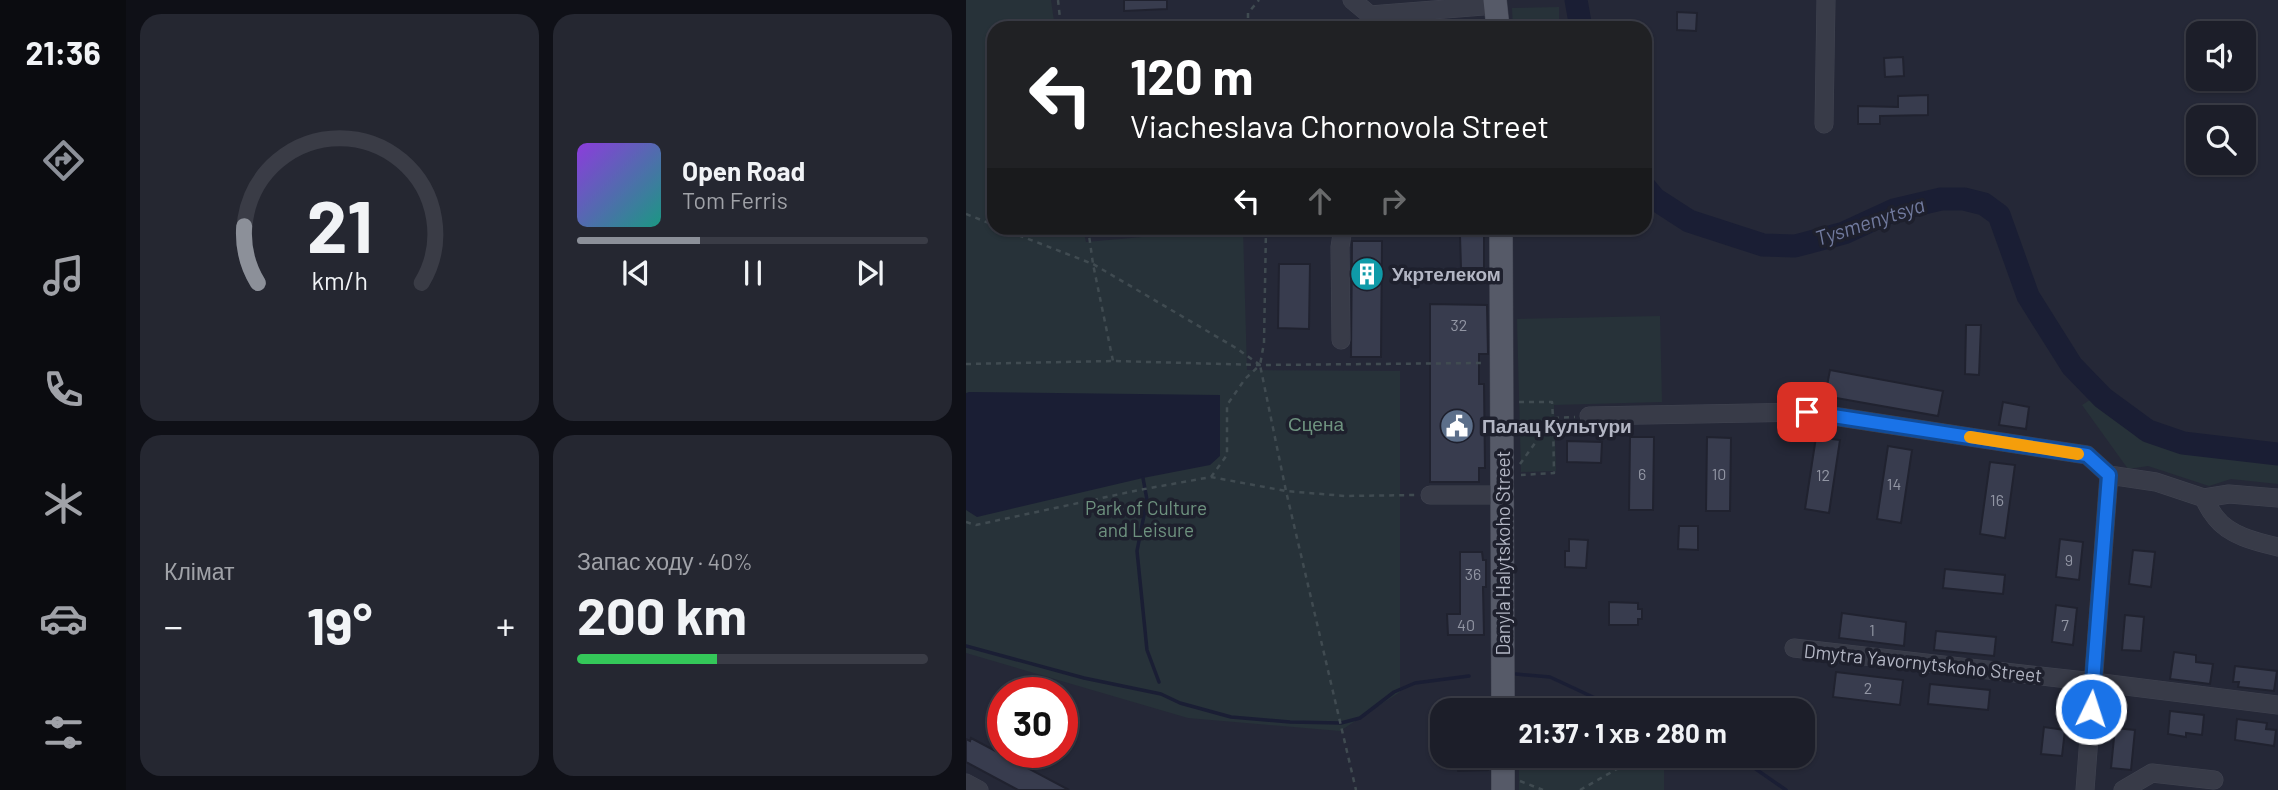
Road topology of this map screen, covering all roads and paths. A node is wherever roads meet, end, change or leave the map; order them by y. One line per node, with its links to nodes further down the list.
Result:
1 (1058, 0): 6 (path)
2 (1259, 0): 7 (path)
3 (1352, 0): 5 (street)
4 (1826, 0): 9 (street)
5 (1496, 2): 8 (main road)
6 (1060, 21)
7 (1248, 21)
8 (1497, 21)
9 (1824, 124)
10 (966, 214): 11 (path)
11 (987, 222)
12 (1018, 235): 17 (path)
13 (1089, 235): 17 (path)
14 (1266, 235): 22 (path)
15 (1342, 235): 18 (street)
16 (1501, 235): 20 (main road, Danyla Halytskoho Street)
17 (1093, 264): 19 (path); 22 (path)
18 (1340, 340)
19 (1113, 361): 21 (path); 22 (path)
20 (1502, 363): 22 (path); 29 (main road, Danyla Halytskoho Street)
21 (966, 364)
22 (1260, 365): 28 (path); 30 (path)
23 (1510, 402): 25 (path)
24 (1589, 416): 25 (path); 27 (street)
25 (1553, 418): 26 (path); 29 (path)
26 (1519, 466)
27 (2109, 475): 32 (street); 37 (street)
28 (1211, 477): 30 (path); 34 (path)
29 (1507, 485): 31 (street); 38 (main road, Danyla Halytskoho Street)
30 (1286, 491): 31 (path); 45 (path)
31 (1430, 495)
32 (2204, 498): 33 (street); 35 (street)
33 (2278, 498)
34 (966, 522)
35 (2278, 547)
36 (1794, 648): 37 (street, Dmytra Yavornytskoho Street)
37 (2094, 681): 39 (street, Dmytra Yavornytskoho Street); 48 (street)
38 (1503, 698)
39 (2278, 705)
40 (1618, 768): 47 (path)
41 (2214, 780): 49 (street)
42 (966, 783): 44 (street)
43 (1508, 784): 46 (path)
44 (979, 790)
45 (1356, 790)
46 (1544, 790)
47 (1580, 790)
48 (2085, 790)
49 (2123, 790)

